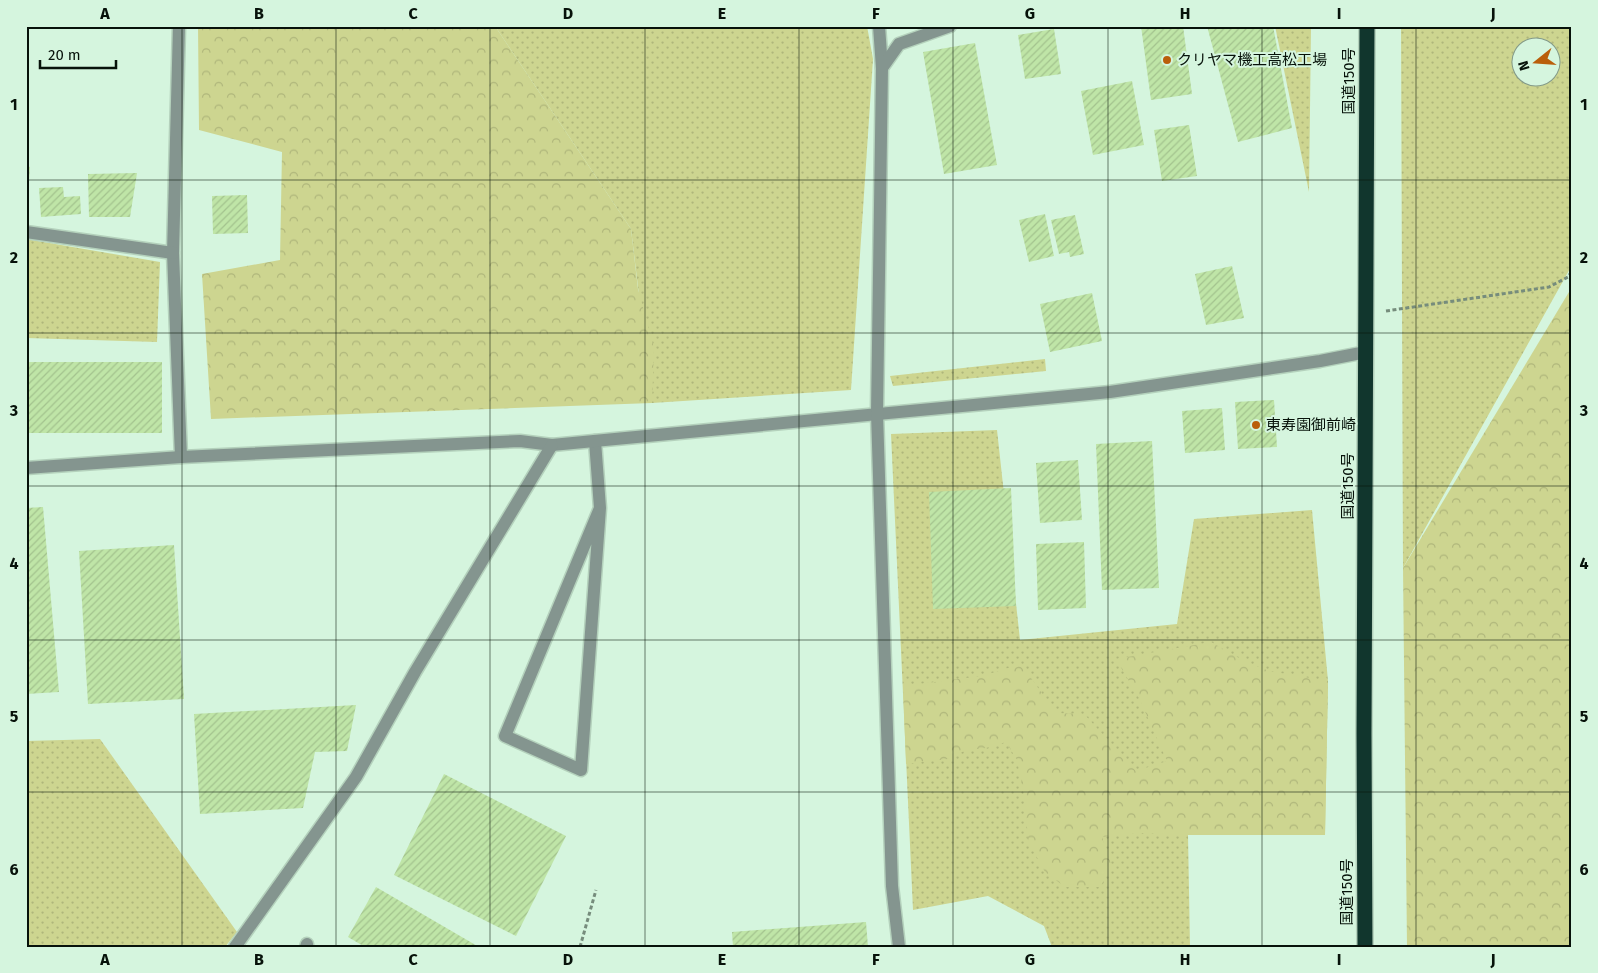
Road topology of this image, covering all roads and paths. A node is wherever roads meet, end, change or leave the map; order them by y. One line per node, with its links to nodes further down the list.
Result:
1 (179, 26): 7 (street)
2 (879, 26): 5 (street)
3 (950, 26): 5 (street)
4 (1367, 26): 9 (highway, 国道150号)
5 (882, 68): 11 (street)
6 (26, 232): 7 (street)
7 (173, 253): 14 (street)
8 (1572, 271): 9 (path)
9 (1366, 314): 10 (highway, 国道150号)
10 (1366, 352): 11 (street); 21 (highway, 国道150号)
11 (877, 413): 12 (street); 20 (street)
12 (595, 441): 13 (street); 16 (street)
13 (552, 445): 14 (street); 18 (street)
14 (181, 457): 15 (street)
15 (26, 468)
16 (600, 508): 16 (street)
17 (596, 890): 19 (path)
18 (235, 947)
19 (580, 947)
20 (899, 947)
21 (1365, 947)

